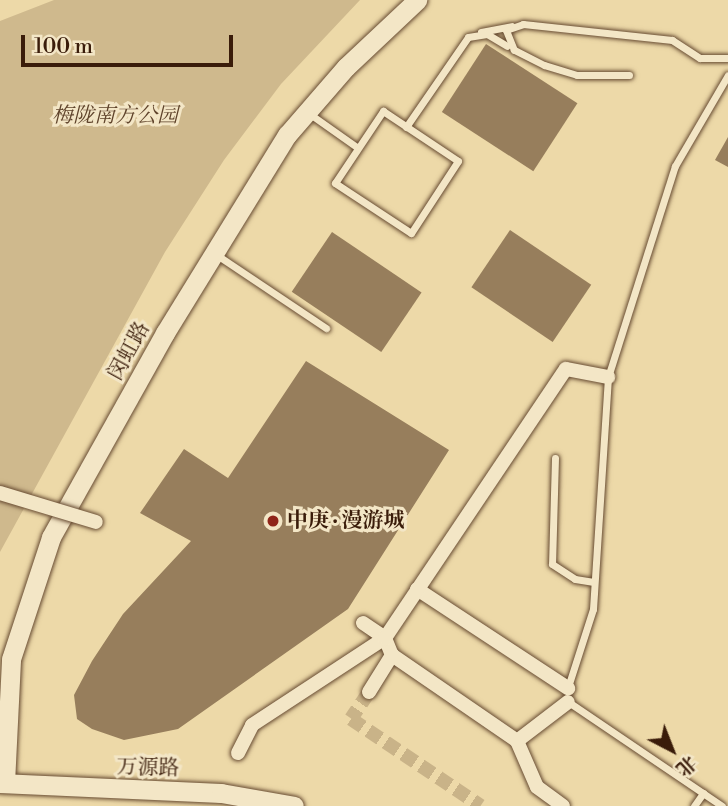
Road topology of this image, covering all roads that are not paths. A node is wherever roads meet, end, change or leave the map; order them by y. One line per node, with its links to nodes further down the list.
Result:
1 (417, 0): 8 (main road, 闵虹路)
2 (515, 25): 3 (lane); 4 (lane); 5 (lane)
3 (477, 33): 4 (lane); 9 (lane)
4 (513, 50): 6 (lane)
5 (728, 58)
6 (629, 75)
7 (728, 75): 13 (lane)
8 (307, 112): 10 (lane); 11 (main road, 闵虹路)
9 (406, 127): 10 (lane); 10 (lane)
10 (358, 148)
11 (214, 253): 12 (lane); 26 (main road, 闵虹路)
12 (326, 328)
13 (608, 377): 17 (lane); 18 (street)
14 (555, 457): 17 (lane)
15 (0, 493): 16 (street, bridge)
16 (96, 522)
17 (594, 582): 23 (lane)
18 (417, 589): 20 (street); 23 (street)
19 (363, 623): 20 (street)
20 (384, 638): 21 (street); 25 (street)
21 (392, 655): 22 (street); 24 (street)
22 (369, 692)
23 (568, 695): 24 (street); 27 (lane)
24 (517, 741): 29 (street)
25 (238, 752)
26 (3, 783): 28 (main road, 万源路)
27 (703, 793): 30 (lane); 31 (lane)
28 (294, 806)
29 (563, 806)
30 (694, 806)
31 (722, 806)

